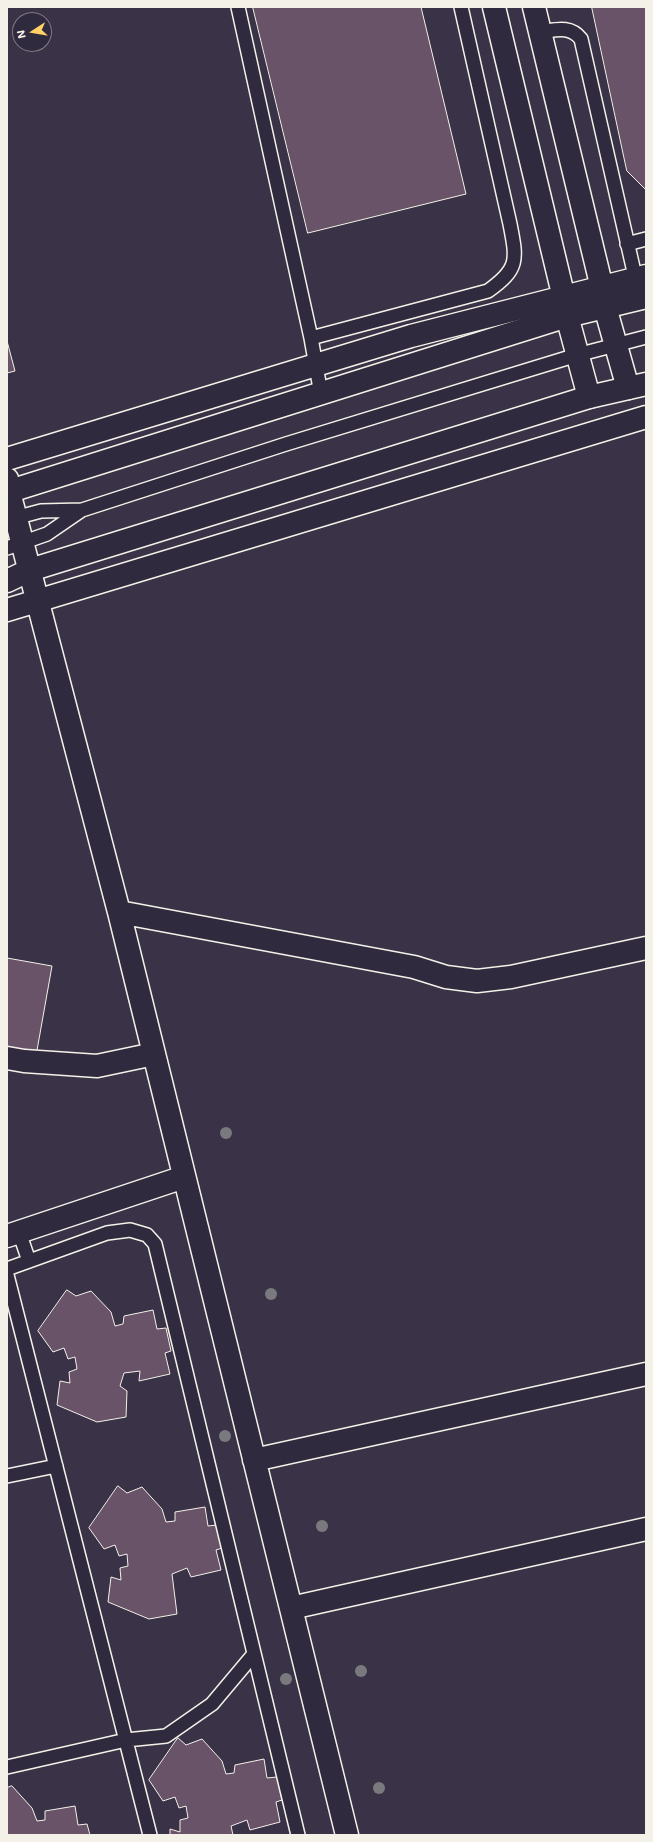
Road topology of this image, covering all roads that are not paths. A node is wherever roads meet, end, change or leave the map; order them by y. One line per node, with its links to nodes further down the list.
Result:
1 (238, 7): 12 (lane)
2 (461, 7): 12 (lane)
3 (494, 7): 10 (street)
4 (534, 7): 5 (street)
5 (540, 32): 7 (lane); 9 (street)
6 (646, 239): 7 (lane)
7 (627, 244): 8 (lane)
8 (641, 288): 9 (street)
9 (603, 297): 10 (street); 13 (street)
10 (565, 307): 14 (street); 15 (street); 17 (street)
11 (646, 337): 13 (lane)
12 (311, 338): 15 (lane)
13 (615, 344): 14 (lane); 16 (street)
14 (577, 355): 18 (street); 22 (lane)
15 (316, 365): 17 (lane); 20 (street)
16 (637, 386): 18 (street)
17 (321, 394): 21 (street)
18 (589, 397): 25 (street)
19 (646, 417): 27 (street)
20 (7, 459)
21 (8, 488): 23 (street)
22 (82, 510): 23 (lane); 24 (lane)
23 (11, 519): 24 (street)
24 (15, 545): 25 (street)
25 (30, 570): 26 (street); 27 (street)
26 (7, 581)
27 (38, 600): 28 (street); 29 (street)
28 (7, 610)
29 (119, 912): 30 (street); 31 (street)
30 (646, 948)
31 (154, 1054): 32 (street); 33 (street)
32 (7, 1058)
33 (184, 1177): 34 (street); 39 (street)
34 (13, 1234): 35 (lane)
35 (29, 1261): 36 (lane); 44 (lane)
36 (7, 1269)
37 (7, 1275): 40 (lane)
38 (646, 1374): 39 (street)
39 (254, 1460): 43 (street)
40 (56, 1466): 41 (lane); 45 (lane)
41 (7, 1476)
42 (646, 1529): 43 (street)
43 (291, 1608): 49 (street)
44 (254, 1654): 45 (lane); 48 (lane)
45 (126, 1740): 46 (lane); 47 (lane)
46 (7, 1767)
47 (150, 1835)
48 (298, 1835)
49 (347, 1835)

